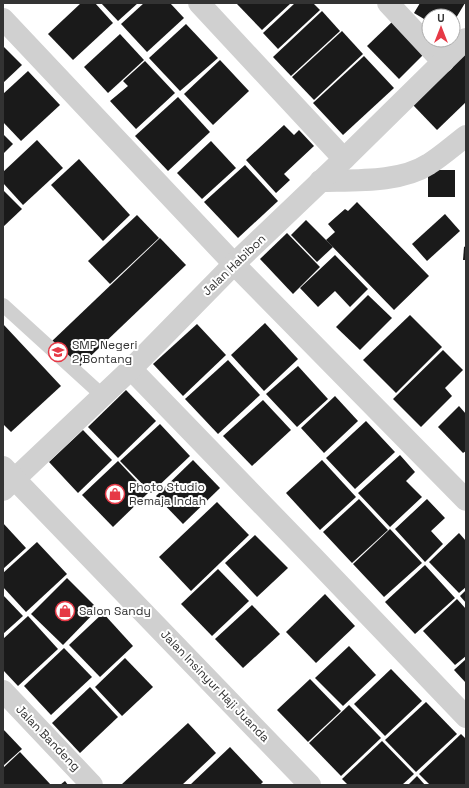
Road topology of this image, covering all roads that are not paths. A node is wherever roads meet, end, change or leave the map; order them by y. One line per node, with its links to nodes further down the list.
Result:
1 (388, 3): 5 (street)
2 (212, 8): 7 (street)
3 (3, 19): 9 (street)
4 (466, 39): 5 (street, Jalan Habibon)
5 (443, 62): 7 (street, Jalan Habibon)
6 (466, 136): 8 (street)
7 (344, 159): 8 (street, Jalan Habibon)
8 (320, 181): 9 (street, Jalan Habibon)
9 (234, 264): 11 (street, Jalan Habibon); 14 (street)
10 (3, 305): 12 (lane)
11 (131, 369): 12 (street, Jalan Habibon); 16 (street)
12 (103, 396): 13 (street, Jalan Habibon)
13 (7, 479): 18 (street, Jalan Insinyur Haji Juanda)
14 (466, 500)
15 (3, 691): 17 (street, Jalan Bandeng)
16 (466, 717)
17 (92, 785)
18 (310, 785)

